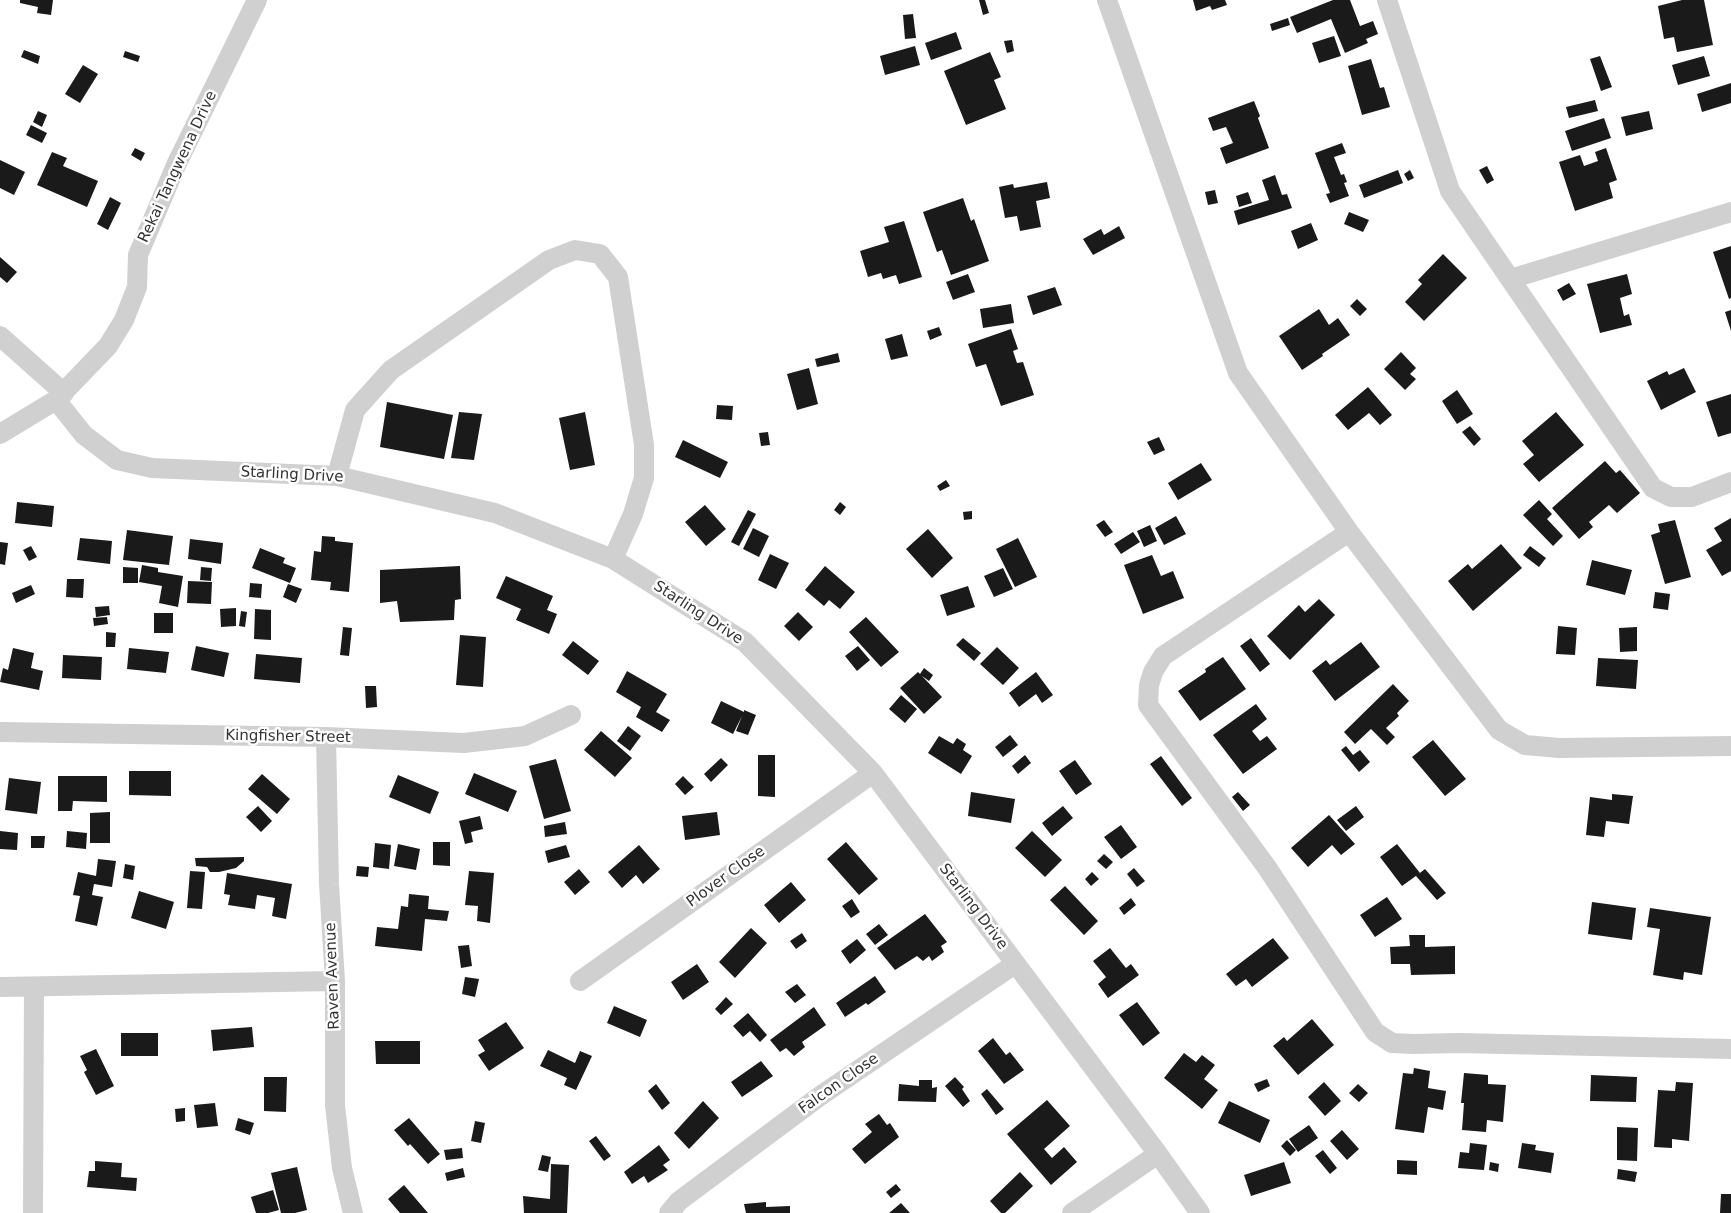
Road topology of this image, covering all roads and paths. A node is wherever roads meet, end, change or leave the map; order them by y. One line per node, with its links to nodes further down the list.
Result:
1 (257, 0): 7 (street, Rekai Tangwena Drive)
2 (1107, 0): 11 (street)
3 (1387, 0): 5 (street)
4 (1731, 212): 5 (street)
5 (1510, 279): 10 (street)
6 (0, 336): 7 (street, Starling Drive)
7 (60, 397): 8 (street, Rekai Tangwena Drive); 9 (street, Starling Drive)
8 (0, 434)
9 (337, 476): 12 (street, Starling Drive); 12 (street)
10 (1731, 482)
11 (1350, 532): 16 (street); 23 (street)
12 (613, 559): 17 (street, Starling Drive)
13 (571, 715): 15 (street, Kingfisher Street)
14 (0, 732): 15 (street, Kingfisher Street)
15 (326, 737): 19 (street, Raven Avenue)
16 (1731, 746)
17 (873, 773): 18 (street, Starling Drive); 20 (street, Plover Close)
18 (1015, 964): 24 (street, Starling Drive); 27 (street, Falcon Close)
19 (334, 981): 22 (street); 26 (street, Raven Avenue)
20 (580, 981)
21 (0, 987): 22 (street)
22 (34, 987): 25 (street)
23 (1731, 1049)
24 (1158, 1154): 28 (street); 29 (street, Starling Drive)
25 (33, 1213)
26 (352, 1213)
27 (669, 1213)
28 (1072, 1213)
29 (1200, 1213)

